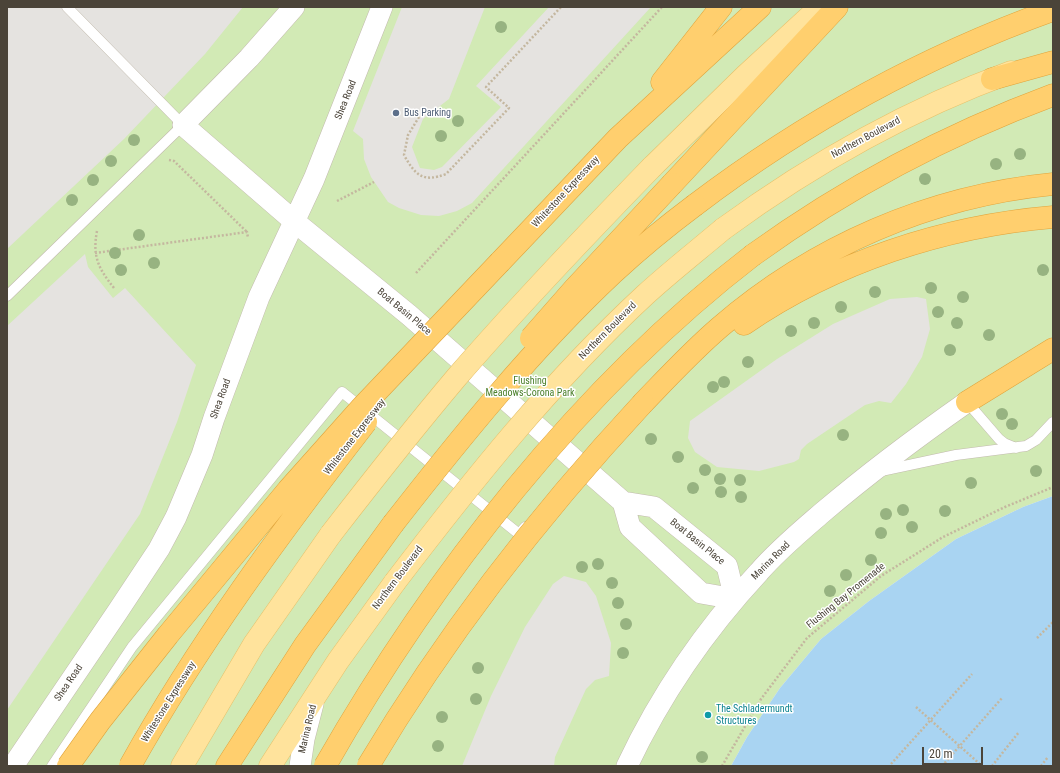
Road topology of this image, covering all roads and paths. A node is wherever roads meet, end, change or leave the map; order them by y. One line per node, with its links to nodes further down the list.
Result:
1 (67, 7): 16 (lane)
2 (294, 7): 16 (street)
3 (382, 7): 23 (street, Shea Road)
4 (561, 7): 15 (path)
5 (662, 7): 29 (path)
6 (721, 7): 17 (highway)
7 (760, 7): 17 (highway)
8 (820, 7): 46 (main road, bridge)
9 (838, 7): 41 (highway, bridge)
10 (1053, 10): 41 (highway, bridge)
11 (1053, 58): 13 (main road, Northern Boulevard)
12 (1053, 62): 13 (highway)
13 (992, 79): 47 (main road, Northern Boulevard, bridge)
14 (1053, 95): 64 (highway, bridge)
15 (419, 117)
16 (182, 125): 23 (street, Boat Basin Place); 32 (lane)
17 (618, 138): 28 (highway, Whitestone Expressway)
18 (162, 161): 25 (path)
19 (374, 182): 21 (path)
20 (1053, 184): 30 (highway)
21 (337, 201)
22 (1053, 217): 30 (highway)
23 (295, 222): 37 (street, Boat Basin Place); 55 (street, Shea Road)
24 (97, 228): 27 (path)
25 (248, 232): 26 (path); 27 (path)
26 (248, 238)
27 (95, 253): 31 (path)
28 (500, 262): 57 (highway, bridge); 58 (highway, Whitestone Expressway, bridge)
29 (416, 273)
30 (789, 286): 65 (highway, bridge)
31 (114, 288)
32 (8, 293)
33 (1053, 349): 34 (highway)
34 (967, 402): 36 (lane); 38 (street, Marina Road)
35 (1053, 422): 36 (lane)
36 (1020, 448): 38 (lane)
37 (579, 464): 40 (street, Boat Basin Place); 56 (lane)
38 (866, 476): 42 (street, Marina Road)
39 (1053, 487): 67 (path, Flushing Bay Promenade)
40 (623, 502): 42 (street); 42 (street, Boat Basin Place)
41 (393, 524): 61 (highway)
42 (735, 599): 66 (street, Marina Road)
43 (1053, 622): 44 (path)
44 (1037, 638)
45 (972, 674): 50 (path)
46 (234, 676): 59 (main road); 60 (main road)
47 (317, 692): 62 (main road, Northern Boulevard); 63 (street, Marina Road)
48 (1002, 698): 52 (path)
49 (916, 707): 50 (path)
50 (931, 720): 52 (path); 54 (path)
51 (1019, 732): 70 (path)
52 (960, 746): 68 (path); 69 (path)
53 (1048, 758): 71 (path)
54 (891, 764)
55 (13, 766)
56 (52, 766)
57 (68, 766)
58 (130, 766)
59 (177, 766)
60 (182, 766)
61 (227, 766)
62 (270, 766)
63 (300, 766)
64 (325, 766)
65 (368, 766)
66 (627, 766)
67 (722, 766)
68 (942, 766)
69 (982, 766)
70 (992, 766)
71 (1041, 766)

